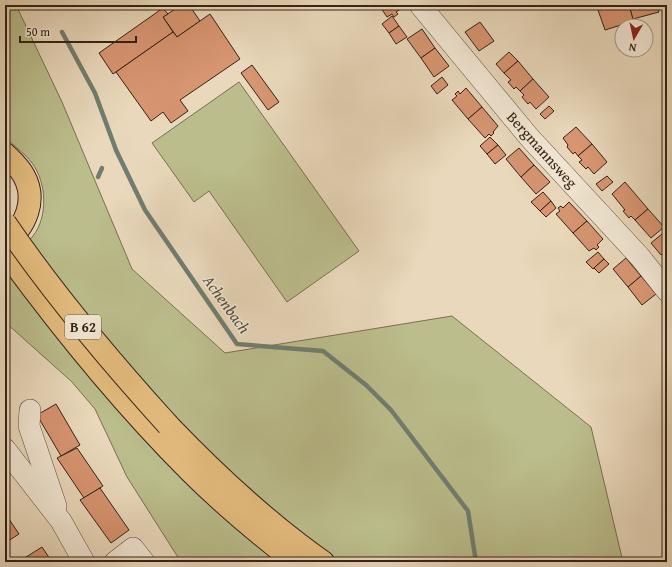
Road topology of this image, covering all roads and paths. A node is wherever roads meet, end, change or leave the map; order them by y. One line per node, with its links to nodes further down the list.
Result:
1 (420, 5): 6 (street, Bergmannsweg)
2 (5, 154): 4 (main road)
3 (5, 223): 14 (main road, B 62, bridge)
4 (5, 242)
5 (5, 251): 13 (main road, B 62)
6 (667, 291)
7 (30, 410): 9 (street)
8 (5, 449): 9 (street)
9 (62, 521): 10 (street)
10 (84, 562)
11 (115, 562): 12 (street)
12 (144, 562)
13 (295, 562)
14 (323, 562)

